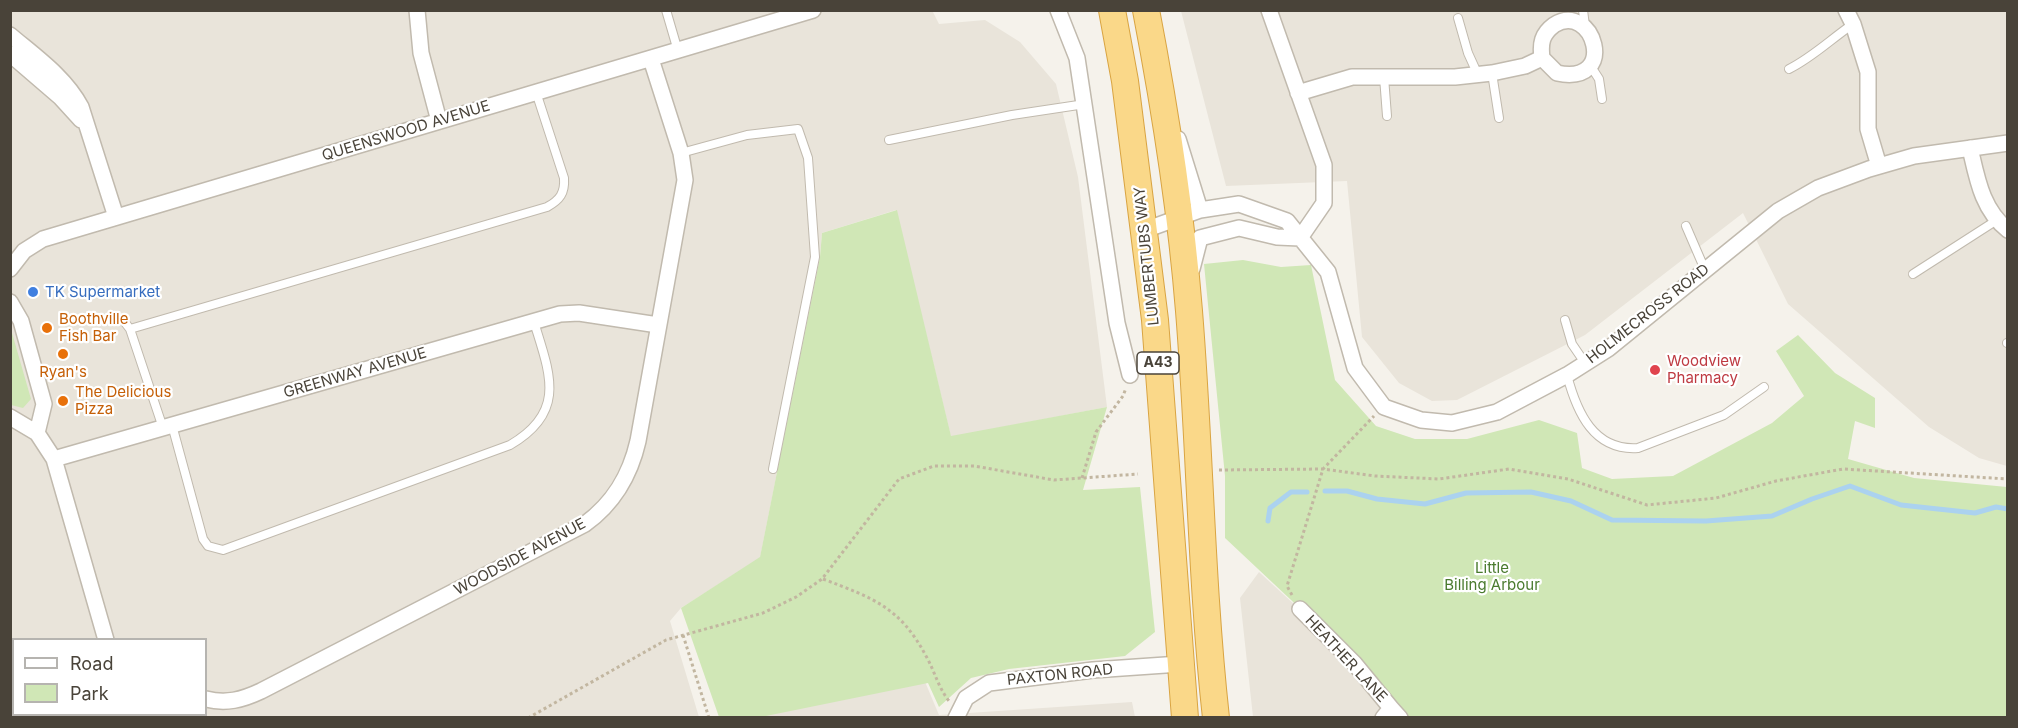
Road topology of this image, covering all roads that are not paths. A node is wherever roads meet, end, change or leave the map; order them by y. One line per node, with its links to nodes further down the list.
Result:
1 (417, 10): 26 (street)
2 (666, 10): 12 (lane)
3 (813, 10): 12 (street, QUEENSWOOD AVENUE)
4 (1058, 10): 23 (street)
5 (1112, 10): 37 (highway, LUMBERTUBS WAY / A43)
6 (1146, 10): 33 (highway, A43)
7 (1269, 10): 21 (street)
8 (1849, 17): 17 (lane); 32 (street)
9 (1458, 18): 18 (lane)
10 (1584, 18): 14 (street); 16 (street)
11 (10, 35): 27 (street)
12 (678, 51): 15 (street, QUEENSWOOD AVENUE)
13 (10, 54): 27 (street)
14 (1542, 58): 16 (street); 18 (street)
15 (651, 59): 20 (street, QUEENSWOOD AVENUE); 31 (street, WOODSIDE AVENUE)
16 (1590, 65): 22 (lane)
17 (1789, 69)
18 (1485, 74): 19 (street); 25 (lane)
19 (1384, 77): 21 (street); 24 (lane)
20 (536, 92): 26 (street, QUEENSWOOD AVENUE); 48 (lane)
21 (1298, 93): 38 (street)
22 (1602, 99)
23 (1085, 104): 28 (lane); 50 (street)
24 (1387, 116)
25 (1499, 117)
26 (439, 121): 34 (street, QUEENSWOOD AVENUE)
27 (88, 130): 34 (street)
28 (889, 140)
29 (2007, 143): 30 (street, HOLMECROSS ROAD)
30 (1970, 148): 32 (street, HOLMECROSS ROAD); 35 (street)
31 (681, 153): 47 (street, WOODSIDE AVENUE); 57 (lane)
32 (1879, 166): 40 (street, HOLMECROSS ROAD)
33 (1189, 214): 37 (street); 38 (street); 43 (highway, A43)
34 (116, 217): 39 (street, QUEENSWOOD AVENUE)
35 (2002, 225): 41 (lane)
36 (1686, 226): 40 (lane)
37 (1145, 230): 60 (highway, LUMBERTUBS WAY / A43)
38 (1300, 238): 43 (street); 51 (street, HOLMECROSS ROAD)
39 (10, 269)
40 (1705, 270): 49 (street, HOLMECROSS ROAD)
41 (1913, 274)
42 (10, 303): 55 (street)
43 (1189, 310): 65 (highway, A43)
44 (123, 320): 48 (lane)
45 (1565, 320): 49 (lane)
46 (534, 322): 47 (street, GREENWAY AVENUE); 54 (street, GREENWAY AVENUE); 54 (lane)
47 (658, 325): 61 (street, WOODSIDE AVENUE)
48 (130, 329): 54 (lane)
49 (1585, 363): 51 (street, HOLMECROSS ROAD)
50 (1130, 375)
51 (1567, 375): 52 (lane)
52 (1764, 387)
53 (10, 417): 55 (street)
54 (168, 427): 56 (street, GREENWAY AVENUE)
55 (37, 433): 56 (street)
56 (54, 459): 59 (street)
57 (773, 469)
58 (1300, 609): 62 (street, HEATHER LANE)
59 (105, 638)
60 (1180, 664): 63 (street, PAXTON ROAD); 64 (highway, LUMBERTUBS WAY / A43)
61 (207, 699)
62 (1391, 714)
63 (957, 715)
64 (1185, 717)
65 (1216, 717)

